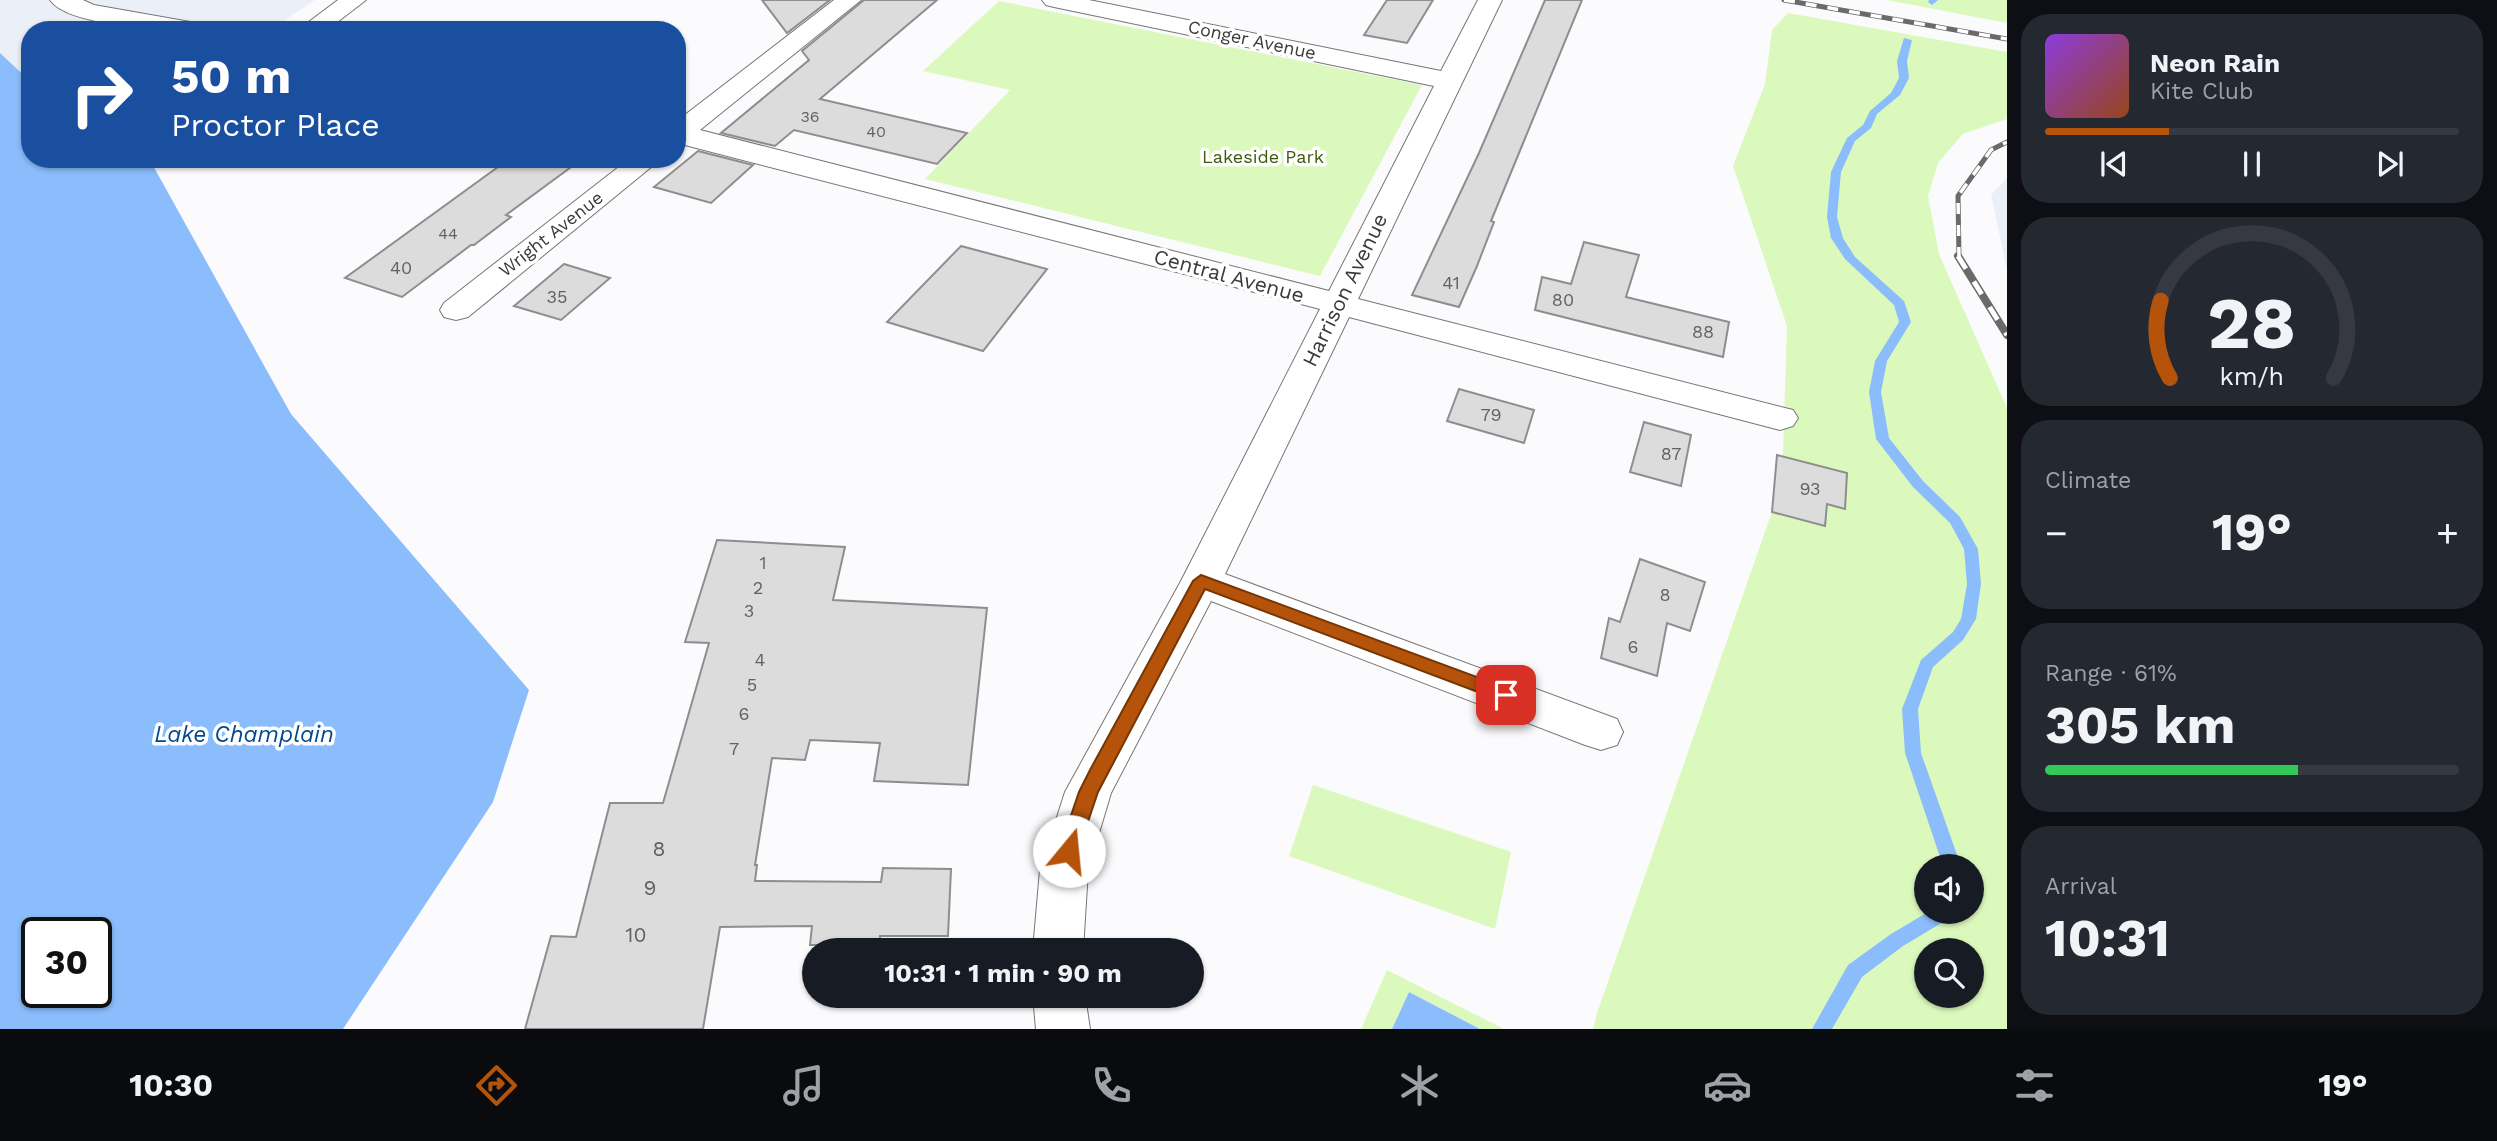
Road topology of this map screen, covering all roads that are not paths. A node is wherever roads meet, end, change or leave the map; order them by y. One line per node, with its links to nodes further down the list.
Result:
1 (62, 0): 6 (street)
2 (354, 0): 7 (street)
3 (849, 0): 9 (street)
4 (1054, 0): 8 (street, Conger Avenue)
5 (1490, 0): 8 (street, Harrison Avenue)
6 (147, 21)
7 (323, 21)
8 (1450, 80): 12 (street, Harrison Avenue)
9 (686, 128)
10 (686, 136): 12 (street, Central Avenue)
11 (636, 168): 13 (street, Wright Avenue)
12 (1338, 304): 14 (street, Central Avenue); 15 (street, Harrison Avenue)
13 (456, 310)
14 (1780, 418)
15 (1201, 581): 16 (street); 17 (street, Harrison Avenue)
16 (1601, 732)
17 (1059, 938)
18 (1060, 1008): 19 (street)
19 (1063, 1029)

